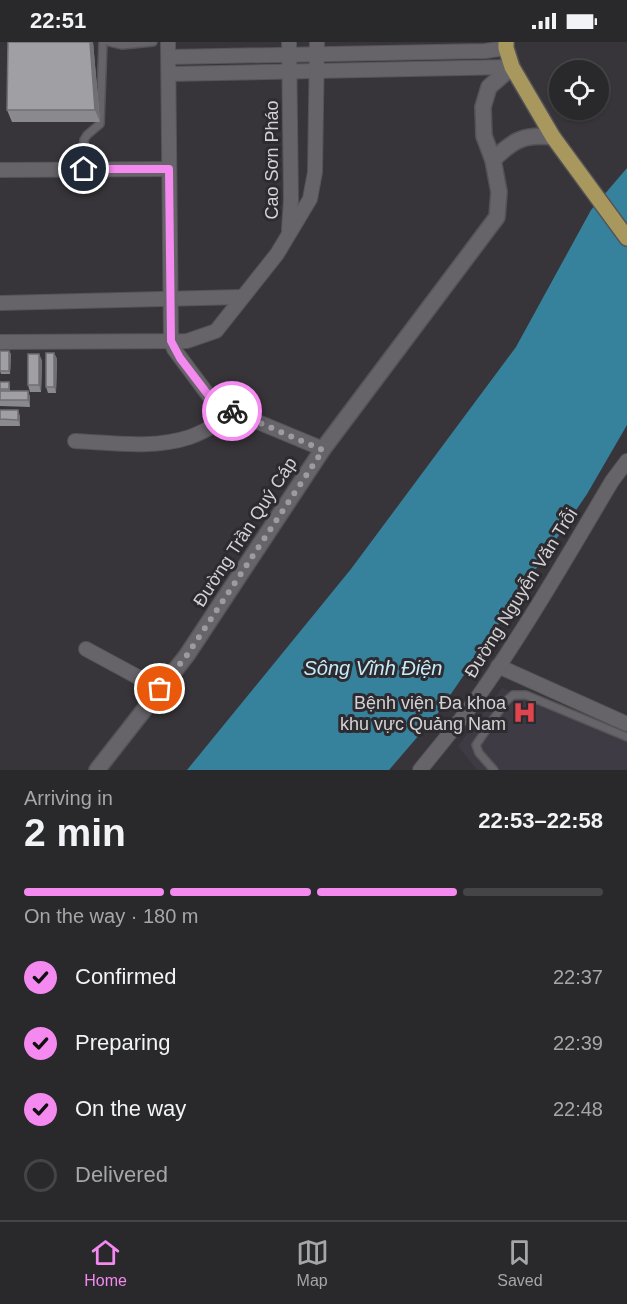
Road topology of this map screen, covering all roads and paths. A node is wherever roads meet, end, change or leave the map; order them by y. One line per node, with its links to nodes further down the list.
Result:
1 (104, 42): 15 (lane)
2 (109, 42): 3 (lane)
3 (153, 42)
4 (168, 42): 8 (street)
5 (504, 44): 6 (street); 9 (main road)
6 (317, 48): 7 (street); 11 (street)
7 (289, 49): 8 (street); 10 (street, Cao Sơn Pháo)
8 (169, 57): 12 (street)
9 (512, 67): 11 (street); 13 (main road); 14 (main road, Đường Trần Quý Cáp)
10 (289, 72): 11 (street); 12 (street); 18 (street, Cao Sơn Pháo)
11 (317, 72): 18 (street)
12 (169, 74): 16 (street)
13 (553, 137): 14 (main road); 19 (main road)
14 (493, 160): 27 (main road, Đường Trần Quý Cáp)
15 (84, 169): 16 (street); 17 (street)
16 (169, 169): 21 (street)
17 (0, 170)
18 (289, 235): 20 (street, Cao Sơn Pháo)
19 (627, 238)
20 (242, 297): 21 (street); 23 (street, Cao Sơn Pháo)
21 (171, 298): 22 (street); 23 (street)
22 (0, 303)
23 (171, 341): 24 (street, Cao Sơn Pháo); 25 (street)
24 (0, 342)
25 (236, 413): 26 (street); 27 (street)
26 (75, 441)
27 (323, 450): 31 (main road, Đường Trần Quý Cáp)
28 (627, 461): 30 (street, Đường Nguyễn Văn Trỗi)
29 (86, 649): 31 (street)
30 (498, 666): 32 (street); 35 (street, Đường Nguyễn Văn Trỗi)
31 (160, 689): 34 (main road, Đường Trần Quý Cáp)
32 (627, 724)
33 (627, 737): 36 (lane)
34 (98, 770)
35 (420, 770)
36 (494, 770)

